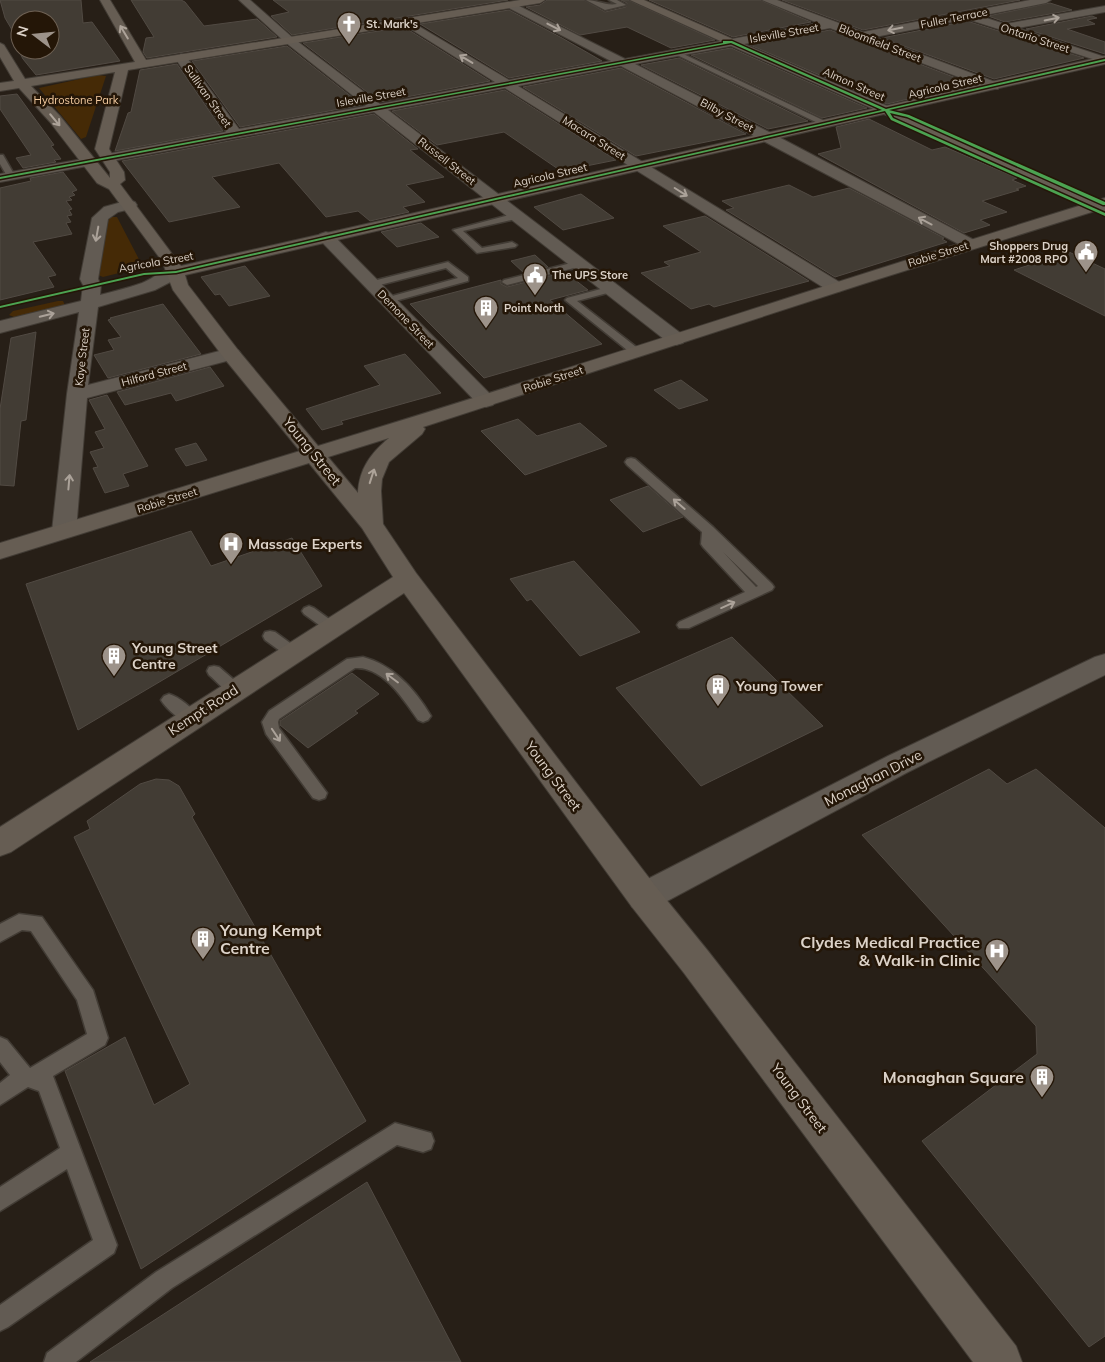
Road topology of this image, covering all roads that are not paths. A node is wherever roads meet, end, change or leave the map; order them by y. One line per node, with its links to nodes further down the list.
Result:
1 (105, 0): 25 (main road, one-way to 1)
2 (244, 0): 18 (street, Russell Street)
3 (540, 0): 10 (main road)
4 (591, 0): 9 (lane)
5 (635, 0): 9 (lane); 19 (main road, Almon Street)
6 (766, 0): 11 (street, Bloomfield Street)
7 (1046, 0): 13 (street, Fuller Terrace)
8 (805, 1): 11 (street)
9 (614, 2)
10 (511, 5): 14 (main road); 24 (street, Bilby Street, one-way to 24)
11 (782, 6): 15 (street, Bloomfield Street)
12 (1105, 8): 16 (street, one-way to 12)
13 (968, 16): 16 (street, Ontario Street); 17 (street, Fuller Terrace, one-way to 17)
14 (405, 21): 18 (main road); 28 (street, Macara Street, one-way to 14)
15 (831, 24): 17 (street, Bloomfield Street); 19 (street, Isleville Street)
16 (1004, 28): 23 (street, Ontario Street)
17 (862, 36): 29 (street, Bloomfield Street)
18 (289, 40): 22 (main road); 31 (street, Russell Street)
19 (731, 42): 21 (street, Isleville Street); 32 (street, Almon Street)
20 (0, 47): 27 (main road, Young Street)
21 (675, 52): 24 (street, Isleville Street); 33 (lane)
22 (181, 58): 25 (main road); 34 (street, Sullivan Street)
23 (1104, 60): 29 (main road, Agricola Street)
24 (624, 62): 28 (street, Isleville Street); 35 (street, Bilby Street)
25 (143, 64): 26 (main road)
26 (122, 67): 27 (main road); 37 (main road)
27 (22, 84): 30 (main road); 38 (main road, Young Street, one-way to 38)
28 (508, 84): 31 (street, Isleville Street); 39 (street, Macara Street)
29 (994, 86): 32 (main road, Agricola Street)
30 (0, 88)
31 (378, 108): 34 (street, Isleville Street); 42 (street, Russell Street)
32 (887, 111): 33 (main road, Agricola Street); 44 (main road, Almon Street)
33 (827, 124): 35 (main road, Agricola Street)
34 (234, 134): 37 (street, Isleville Street)
35 (768, 137): 39 (main road, Agricola Street); 48 (street, Bilby Street, one-way to 35)
36 (0, 157): 40 (lane)
37 (107, 158): 41 (main road)
38 (88, 162): 40 (street); 41 (main road, Young Street)
39 (640, 166): 42 (main road, Agricola Street); 53 (street, Macara Street, one-way to 53)
40 (5, 177)
41 (114, 186): 43 (main road, Young Street)
42 (495, 199): 45 (street, Russell Street); 46 (main road, Agricola Street)
43 (129, 205): 50 (main road, Young Street); 55 (street, Kaye Street, one-way to 55)
44 (1102, 206): 48 (main road, Robie Street)
45 (517, 216): 47 (lane); 49 (street, Russell Street)
46 (326, 237): 50 (main road, Agricola Street); 52 (street, Demone Street)
47 (512, 244)
48 (968, 244): 53 (main road, Robie Street)
49 (579, 264): 51 (lane); 54 (street, Russell Street)
50 (176, 272): 55 (street, Agricola Street); 61 (main road, Young Street)
51 (507, 282)
52 (372, 284): 56 (street, Demone Street); 56 (lane)
53 (835, 287): 59 (main road, Robie Street)
54 (612, 289): 59 (street, Russell Street); 60 (lane)
55 (90, 295): 57 (street, Agricola Street); 58 (street, Agricola Street, one-way to 55); 62 (street, Kaye Street)
56 (388, 300): 63 (street, Demone Street)
57 (0, 307)
58 (0, 326)
59 (676, 339): 60 (main road, Robie Street)
60 (636, 352): 63 (main road, Robie Street)
61 (231, 354): 62 (street, Hilford Street); 65 (main road, Young Street)
62 (77, 394): 68 (street, Kaye Street, one-way to 62)
63 (486, 401): 64 (main road, Robie Street)
64 (430, 418): 65 (main road, Robie Street); 67 (main road, one-way to 64)
65 (315, 455): 67 (main road, Young Street); 68 (main road, Robie Street)
66 (631, 462): 72 (lane, one-way to 66)
67 (372, 524): 70 (main road, Young Street)
68 (64, 531): 69 (main road, Robie Street)
69 (0, 551)
70 (406, 579): 73 (main road, Kempt Road); 78 (main road, Young Street)
71 (309, 611): 73 (lane)
72 (684, 624)
73 (331, 627): 77 (main road, Kempt Road)
74 (1105, 664): 78 (street, Monaghan Drive)
75 (422, 716): 76 (lane, one-way to 76)
76 (319, 793)
77 (0, 842)
78 (644, 897): 88 (main road, Young Street)
79 (0, 934): 81 (lane)
80 (0, 1047): 81 (lane)
81 (28, 1077): 82 (lane); 84 (lane)
82 (0, 1095)
83 (423, 1141): 87 (lane)
84 (72, 1153): 85 (lane); 86 (lane)
85 (0, 1200)
86 (0, 1319)
87 (56, 1362)
88 (1000, 1362)

